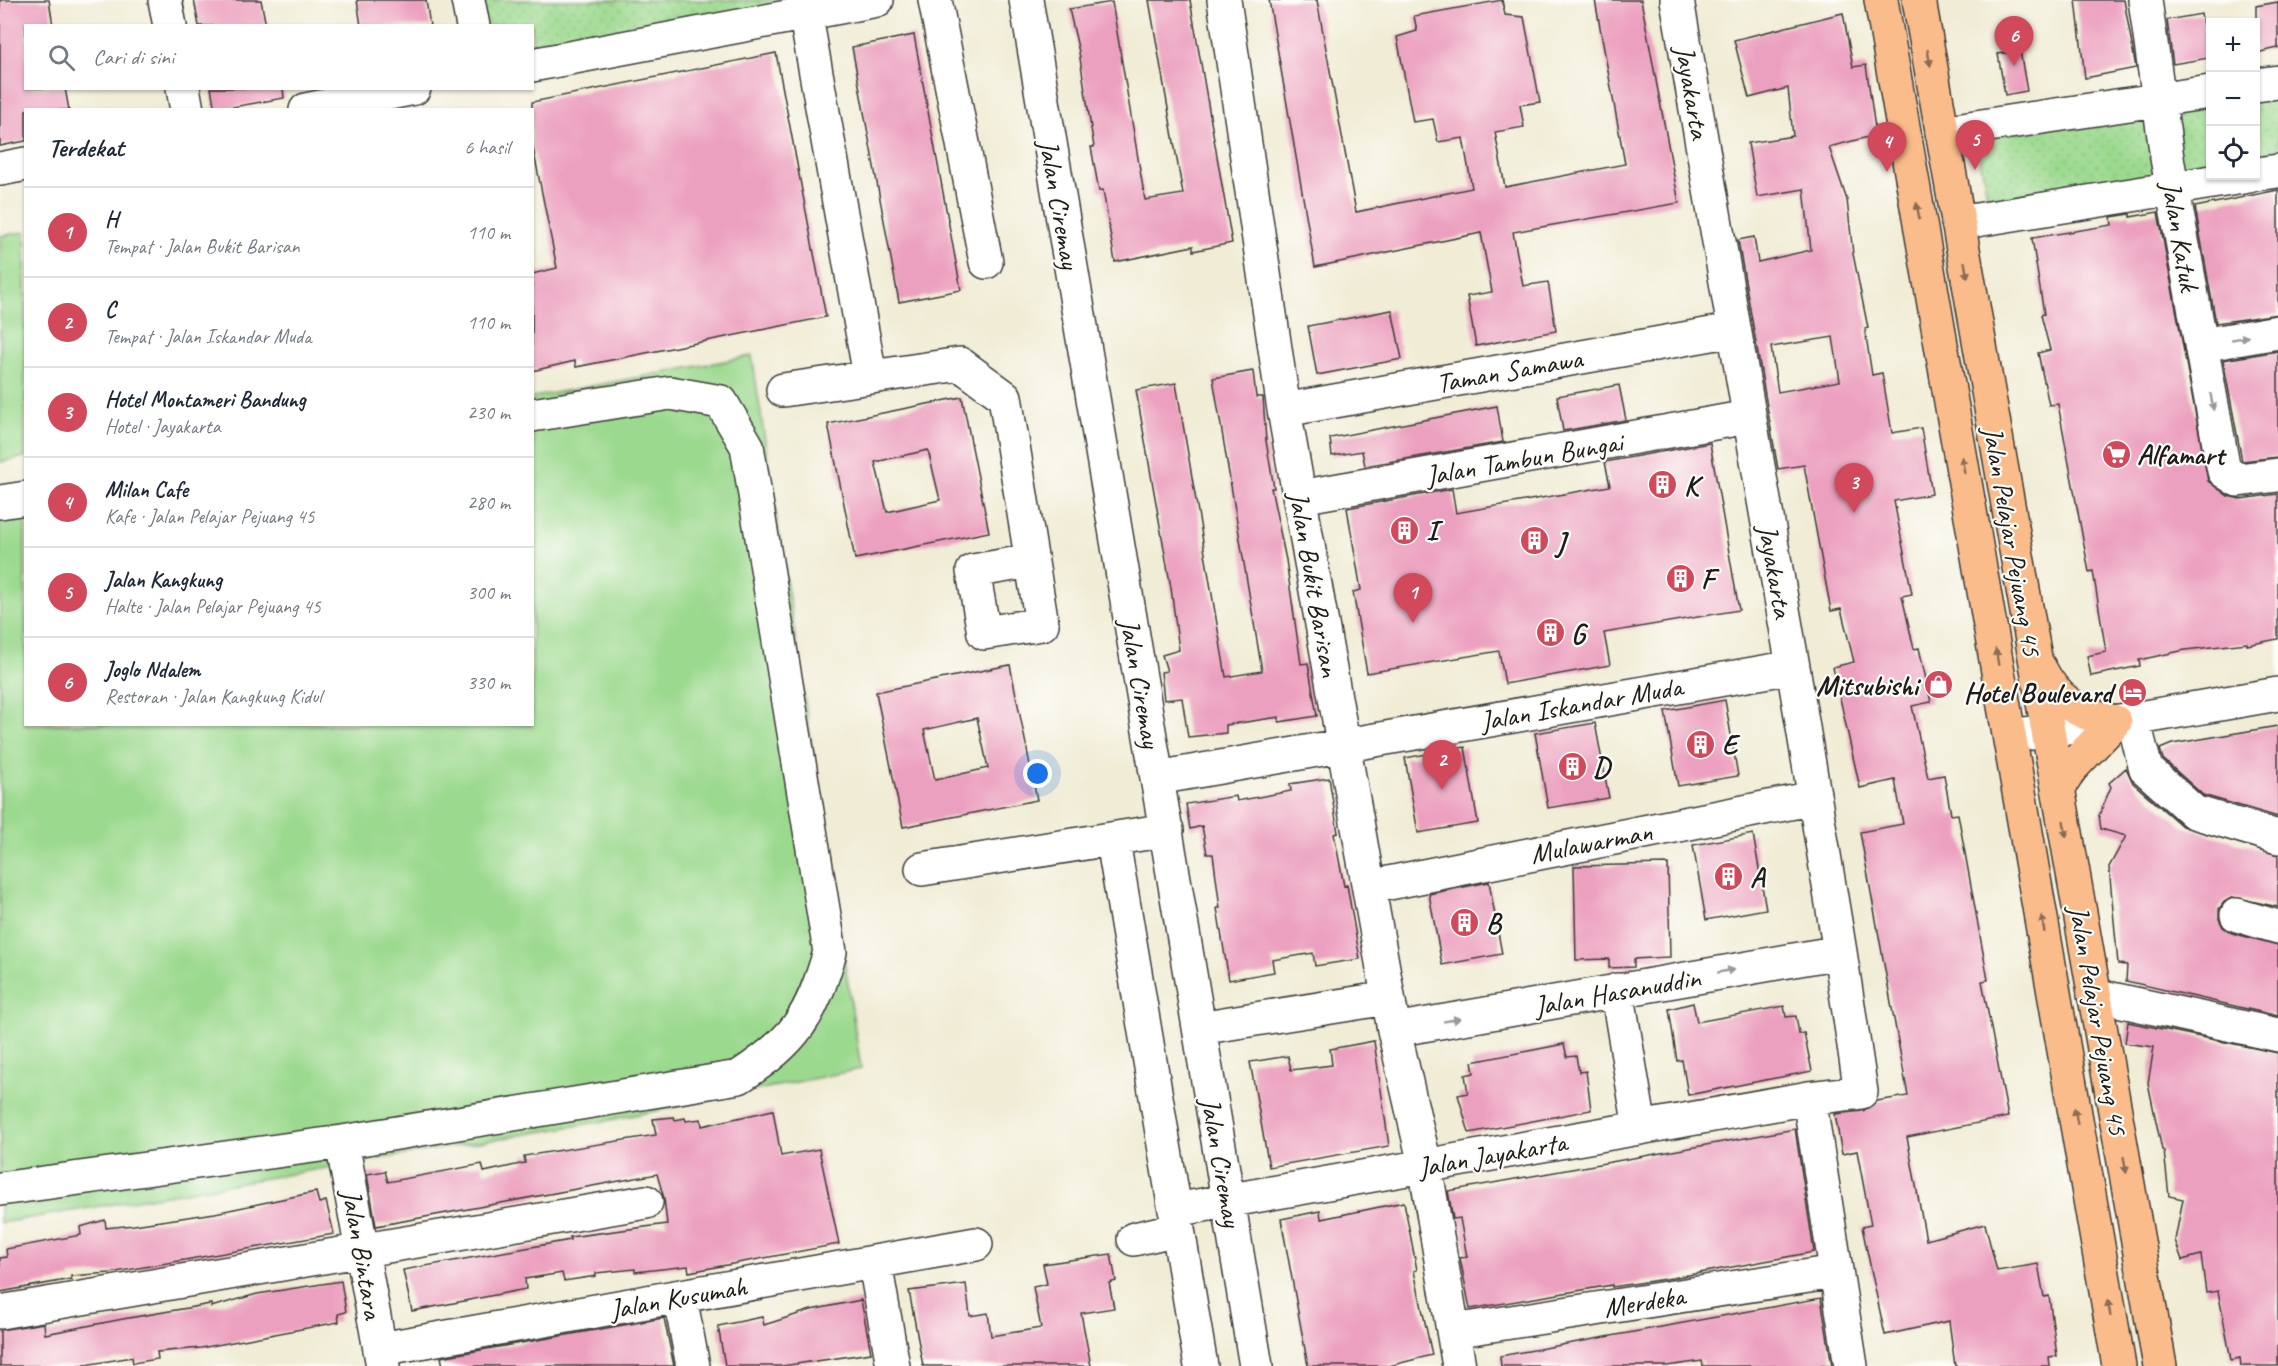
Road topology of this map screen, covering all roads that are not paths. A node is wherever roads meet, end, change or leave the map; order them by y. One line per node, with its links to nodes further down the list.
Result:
1 (165, 0): 12 (street)
2 (468, 0): 13 (street)
3 (878, 0): 11 (street)
4 (935, 0): 31 (street)
5 (1026, 0): 52 (street, Jalan Ciremay)
6 (1224, 0): 37 (street, Jalan Bukit Barisan)
7 (1677, 0): 32 (street, Jayakarta)
8 (1881, 0): 50 (main road, Jalan Pelajar Pejuang 45, one-way to 8)
9 (1919, 0): 23 (main road, Jalan Pelajar Pejuang 45, one-way to 23)
10 (2145, 0): 20 (street, Jalan Katuk)
11 (804, 6): 14 (street); 35 (street)
12 (170, 24)
13 (473, 24)
14 (534, 65)
15 (2278, 82): 16 (street)
16 (2260, 84)
17 (183, 90): 21 (street)
18 (404, 90): 22 (street)
19 (2206, 93): 20 (street)
20 (2158, 99): 23 (street); 29 (street, Jalan Katuk)
21 (187, 108)
22 (316, 108)
23 (1942, 132): 30 (main road, Jalan Pelajar Pejuang 45)
24 (24, 164): 25 (street)
25 (0, 169)
26 (2278, 171): 27 (street)
27 (2260, 173)
28 (2224, 180): 29 (street)
29 (2173, 188): 30 (street); 34 (street, Jalan Katuk)
30 (1958, 223): 45 (main road, Jalan Pelajar Pejuang 45, one-way to 45)
31 (986, 262)
32 (1734, 330): 37 (street, Taman Samawa); 39 (street, Jayakarta)
33 (2278, 332): 34 (street, one-way to 33)
34 (2201, 345): 40 (street, Jalan Katuk, one-way to 40)
35 (870, 376): 36 (street); 44 (street)
36 (783, 390)
37 (1284, 410): 41 (street, Jalan Bukit Barisan)
38 (534, 416): 71 (street)
39 (1748, 417): 41 (street, Jalan Tambun Bungai); 46 (street, Jayakarta)
40 (2278, 475)
41 (1300, 497): 51 (street, Jalan Bukit Barisan)
42 (24, 498): 43 (street)
43 (0, 502)
44 (1030, 561)
45 (2034, 658): 48 (main road); 49 (main road, Jalan Pelajar Pejuang 45)
46 (1793, 667): 51 (street, Jalan Iskandar Muda); 54 (street, Jayakarta)
47 (2278, 694): 48 (street)
48 (2124, 720): 49 (street); 53 (main road); 56 (street)
49 (2046, 730): 50 (street); 53 (main road, Jalan Pelajar Pejuang 45)
50 (2010, 736): 92 (main road, Jalan Pelajar Pejuang 45, one-way to 50)
51 (1344, 747): 52 (street, Jalan Iskandar Muda); 59 (street, Jalan Bukit Barisan)
52 (1157, 778): 55 (street, Jalan Ciremay)
53 (2058, 789): 64 (main road, Jalan Pelajar Pejuang 45, one-way to 64)
54 (1814, 798): 59 (street, Mulawarman); 62 (street, Jayakarta)
55 (1167, 830): 57 (street); 66 (street, Jalan Ciremay)
56 (2278, 837)
57 (1113, 841): 58 (street); 76 (street, Jalan Ciremay)
58 (922, 869)
59 (1369, 887): 65 (street, Jalan Bukit Barisan)
60 (2237, 915): 61 (street)
61 (2278, 927)
62 (1840, 952): 63 (street, Jalan Hasanuddin, one-way to 62); 69 (street, Jayakarta)
63 (1617, 990): 67 (street, Jalan Hasanuddin, one-way to 63); 70 (street)
64 (2094, 995): 68 (street); 93 (main road, Jalan Pelajar Pejuang 45, one-way to 93)
65 (1388, 998): 66 (street); 67 (street, Jalan Bukit Barisan)
66 (1199, 1028): 74 (street, Jalan Ciremay)
67 (1394, 1030): 72 (street, Jalan Bukit Barisan)
68 (2278, 1035)
69 (1809, 1098): 70 (street, Jalan Jayakarta); 81 (street)
70 (1640, 1128): 72 (street, Jalan Jayakarta)
71 (342, 1142): 73 (street); 79 (street, Jalan Bintara)
72 (1425, 1165): 74 (street, Jalan Jayakarta); 84 (street, Jalan Bukit Barisan)
73 (0, 1189)
74 (1228, 1199): 76 (street, Jalan Jayakarta); 89 (street, Jalan Ciremay)
75 (646, 1202): 79 (street)
76 (1175, 1210)
77 (1134, 1239): 88 (street, Jalan Ciremay)
78 (976, 1244): 80 (street, Jalan Kusumah)
79 (362, 1250): 83 (street); 85 (street, Jalan Bintara)
80 (875, 1263): 82 (street, Jalan Kusumah); 87 (street)
81 (1835, 1272): 84 (street, Merdeka); 91 (street)
82 (680, 1297): 85 (street, Jalan Kusumah); 86 (street)
83 (0, 1312)
84 (1453, 1331): 90 (street, Jalan Bukit Barisan)
85 (381, 1358)
86 (693, 1366)
87 (893, 1366)
88 (1201, 1366)
89 (1256, 1366)
90 (1459, 1366)
91 (1851, 1366)
92 (2119, 1366)
93 (2160, 1366)

